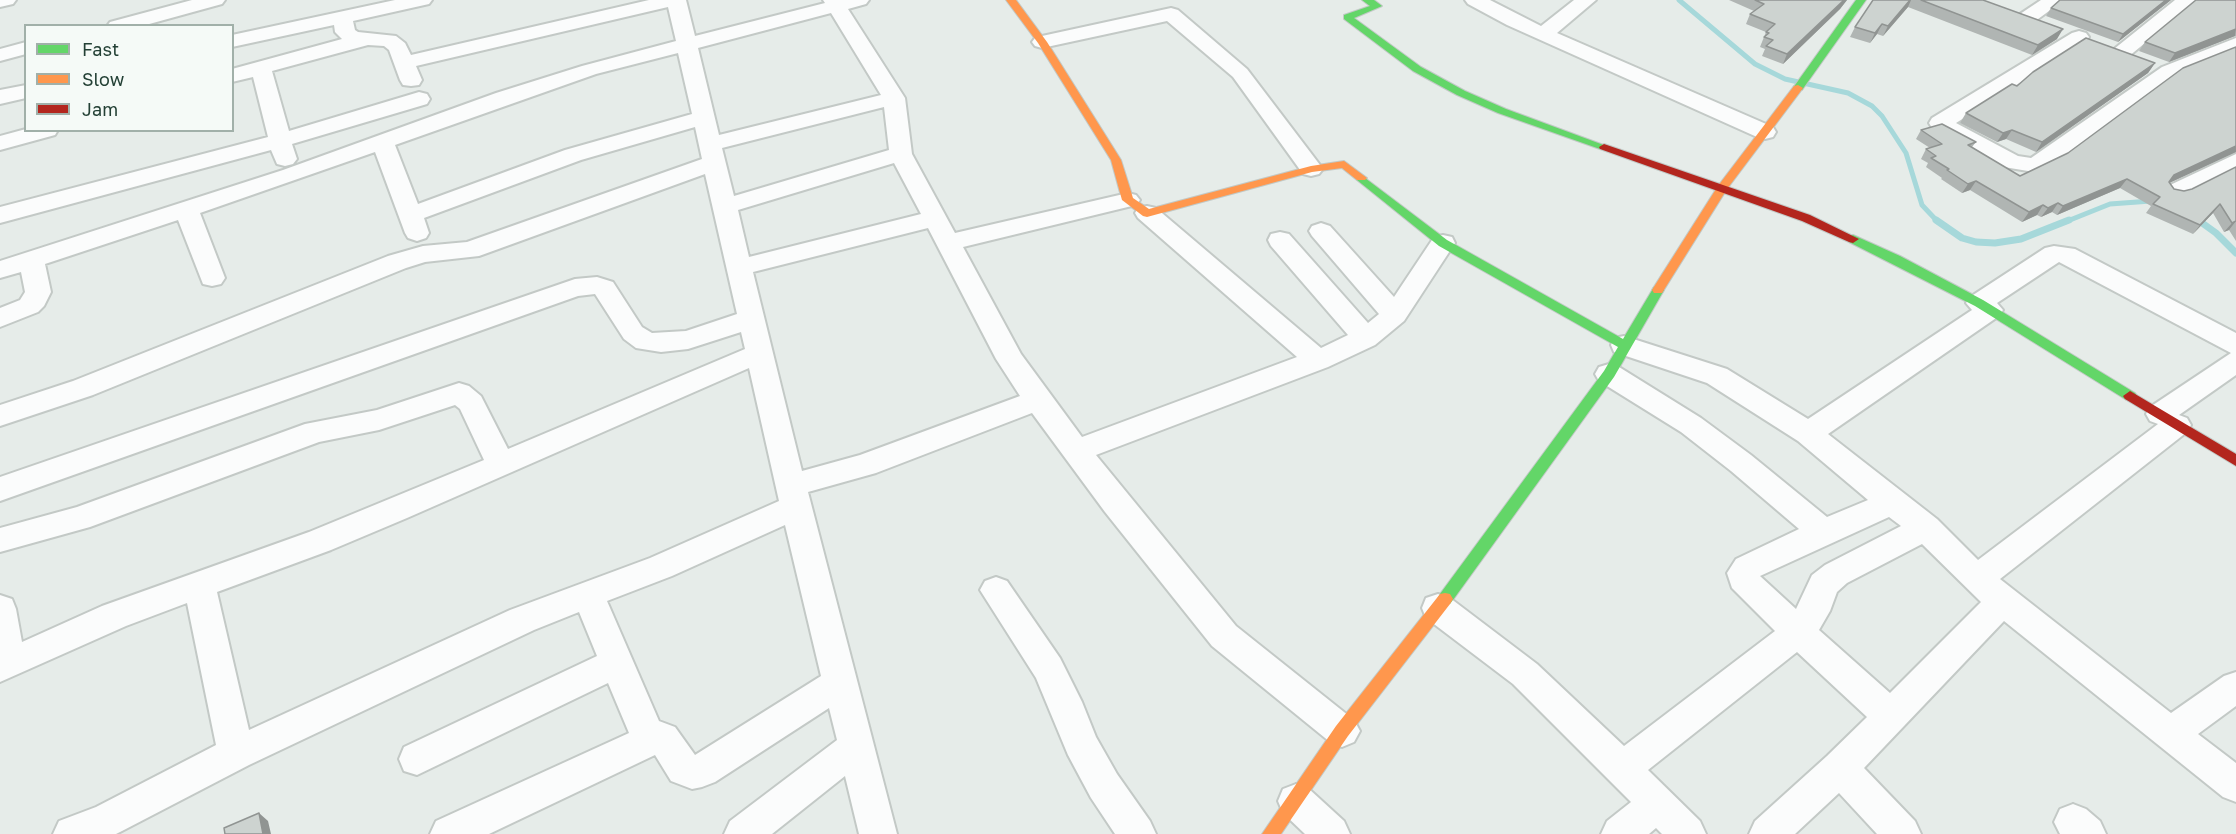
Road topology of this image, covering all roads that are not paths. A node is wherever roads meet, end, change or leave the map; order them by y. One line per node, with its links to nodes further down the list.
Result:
1 (6, 0): 12 (street)
2 (215, 0): 17 (street)
3 (422, 0): 15 (street)
4 (675, 0): 23 (street); 28 (street)
5 (1011, 0): 22 (street)
6 (1367, 0): 47 (street)
7 (1475, 0): 18 (street)
8 (1586, 0): 18 (street)
9 (1861, 0): 38 (street)
10 (2054, 0): 16 (street)
11 (2187, 0): 26 (street)
12 (0, 1)
13 (843, 2): 23 (street); 34 (street)
14 (2006, 11): 16 (street)
15 (342, 16): 20 (street); 21 (street)
16 (2027, 18): 19 (street)
17 (125, 24)
18 (1543, 34): 38 (street)
19 (2079, 37): 26 (street); 29 (street)
20 (370, 38): 28 (street); 30 (street)
21 (234, 41)
22 (1042, 42): 45 (street); 50 (street)
23 (687, 44): 36 (street); 40 (street)
24 (2236, 44): 29 (street)
25 (24, 49): 27 (street)
26 (2121, 53): 29 (street)
27 (0, 55)
28 (403, 63): 35 (street)
29 (2153, 65)
30 (261, 68): 31 (street); 39 (street)
31 (234, 75)
32 (24, 91): 33 (street)
33 (0, 97)
34 (894, 98): 40 (street); 43 (street)
35 (419, 99): 36 (street); 39 (street)
36 (431, 125): 41 (street)
37 (40, 132): 42 (street)
38 (1765, 132): 47 (street)
39 (279, 141): 46 (street); 52 (street)
40 (711, 141): 49 (street); 53 (street); 59 (street)
41 (383, 142): 46 (street); 53 (street)
42 (0, 143)
43 (901, 154): 49 (street); 54 (street)
44 (2236, 161): 48 (street)
45 (1311, 169): 50 (street); 58 (street)
46 (291, 175): 51 (street)
47 (1722, 188): 64 (street); 69 (street)
48 (2175, 191)
49 (726, 206): 61 (street)
50 (1137, 207): 57 (street); 72 (street)
51 (186, 209): 60 (street); 63 (street)
52 (0, 215)
53 (410, 215): 59 (street)
54 (937, 218): 57 (street); 61 (street)
55 (1321, 231): 65 (street)
56 (1280, 240): 68 (street)
57 (948, 243): 75 (street)
58 (1443, 243): 65 (street); 69 (street)
59 (423, 254): 76 (street)
60 (32, 260): 62 (street); 66 (street)
61 (740, 267): 67 (street)
62 (0, 270)
63 (212, 278)
64 (1984, 307): 70 (street); 77 (street); 78 (street)
65 (1395, 315): 68 (street)
66 (0, 318)
67 (752, 319): 71 (street); 82 (street)
68 (1366, 338): 72 (street)
69 (1624, 345): 74 (street); 78 (street)
70 (2236, 345)
71 (760, 353): 81 (street); 83 (street)
72 (1318, 360): 79 (street)
73 (2236, 361): 77 (street)
74 (1609, 374): 86 (street); 92 (street)
75 (1038, 399): 79 (street); 83 (street)
76 (0, 416)
77 (2168, 420): 80 (street); 90 (street)
78 (1808, 432): 84 (street)
79 (1078, 450): 100 (street)
80 (2236, 461)
81 (501, 465): 87 (street); 88 (street)
82 (0, 489)
83 (794, 496): 91 (street); 97 (street)
84 (1892, 503): 85 (street); 86 (street)
85 (1926, 528): 90 (street); 94 (street)
86 (1823, 532): 94 (street)
87 (0, 540)
88 (199, 585): 96 (street); 104 (street)
89 (996, 590): 116 (street)
90 (1989, 590): 99 (street); 101 (street)
91 (588, 594): 95 (street); 104 (street)
92 (1438, 608): 100 (street); 106 (street)
93 (0, 609): 96 (street)
94 (1798, 632): 99 (street); 106 (street)
95 (617, 663): 102 (street); 105 (street)
96 (4, 665)
97 (840, 682): 102 (street); 103 (street)
98 (2236, 687): 101 (street)
99 (1890, 716): 107 (street)
100 (1342, 732): 109 (street)
101 (2171, 732): 108 (street)
102 (649, 739): 113 (street)
103 (856, 746): 114 (street); 115 (street)
104 (236, 753): 111 (street)
105 (417, 759)
106 (1623, 768): 110 (street)
107 (1840, 768): 121 (street); 122 (street)
108 (2236, 785)
109 (1296, 801): 117 (street); 118 (street)
110 (1658, 804): 119 (street); 120 (street)
111 (112, 826): 112 (street)
112 (72, 834)
113 (449, 834)
114 (743, 834)
115 (878, 834)
116 (1137, 834)
117 (1271, 834)
118 (1331, 834)
119 (1620, 834)
120 (1687, 834)
121 (1768, 834)
122 (1902, 834)

